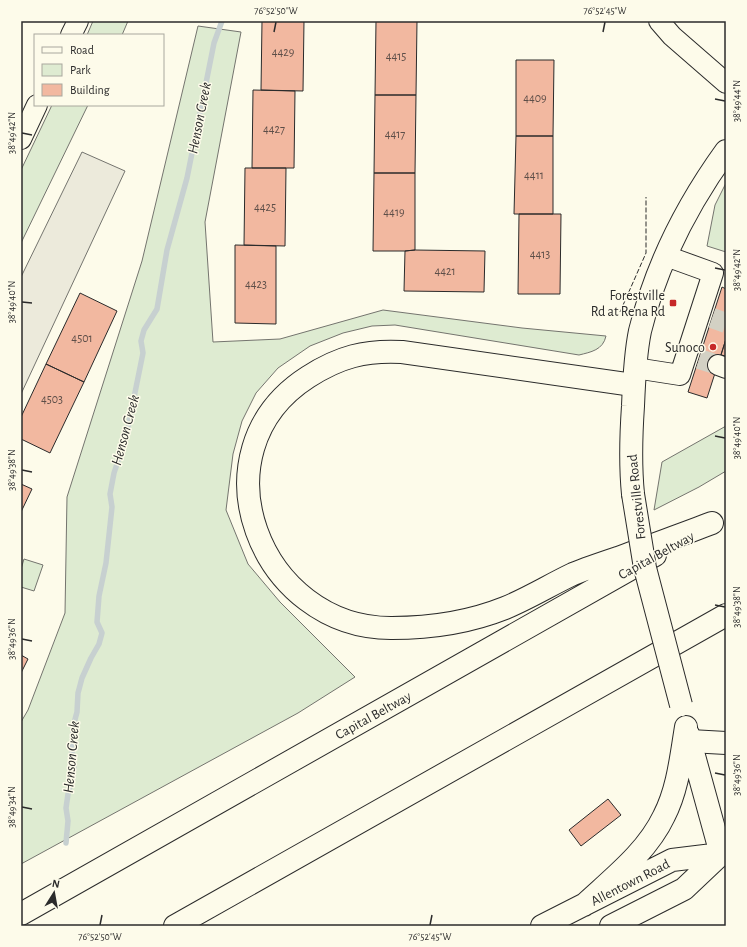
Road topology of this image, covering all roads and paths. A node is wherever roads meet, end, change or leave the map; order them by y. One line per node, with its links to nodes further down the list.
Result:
1 (78, 21): 3 (street)
2 (659, 21): 4 (street)
3 (72, 34)
4 (726, 83)
5 (37, 106): 6 (street)
6 (21, 139)
7 (726, 152): 8 (main road, Forestville Road)
8 (666, 256): 9 (main road, Forestville Road); 9 (street)
9 (634, 377): 10 (main road); 12 (main road, Forestville Road, bridge)
10 (719, 520): 16 (main road, Capital Beltway)
11 (726, 615): 17 (main road)
12 (688, 734): 13 (main road); 14 (main road, Forestville Road); 15 (main road)
13 (726, 743)
14 (724, 849): 15 (main road, Allentown Road); 19 (main road)
15 (584, 905): 18 (main road, Allentown Road)
16 (21, 914)
17 (175, 926)
18 (542, 926)
19 (611, 926)

